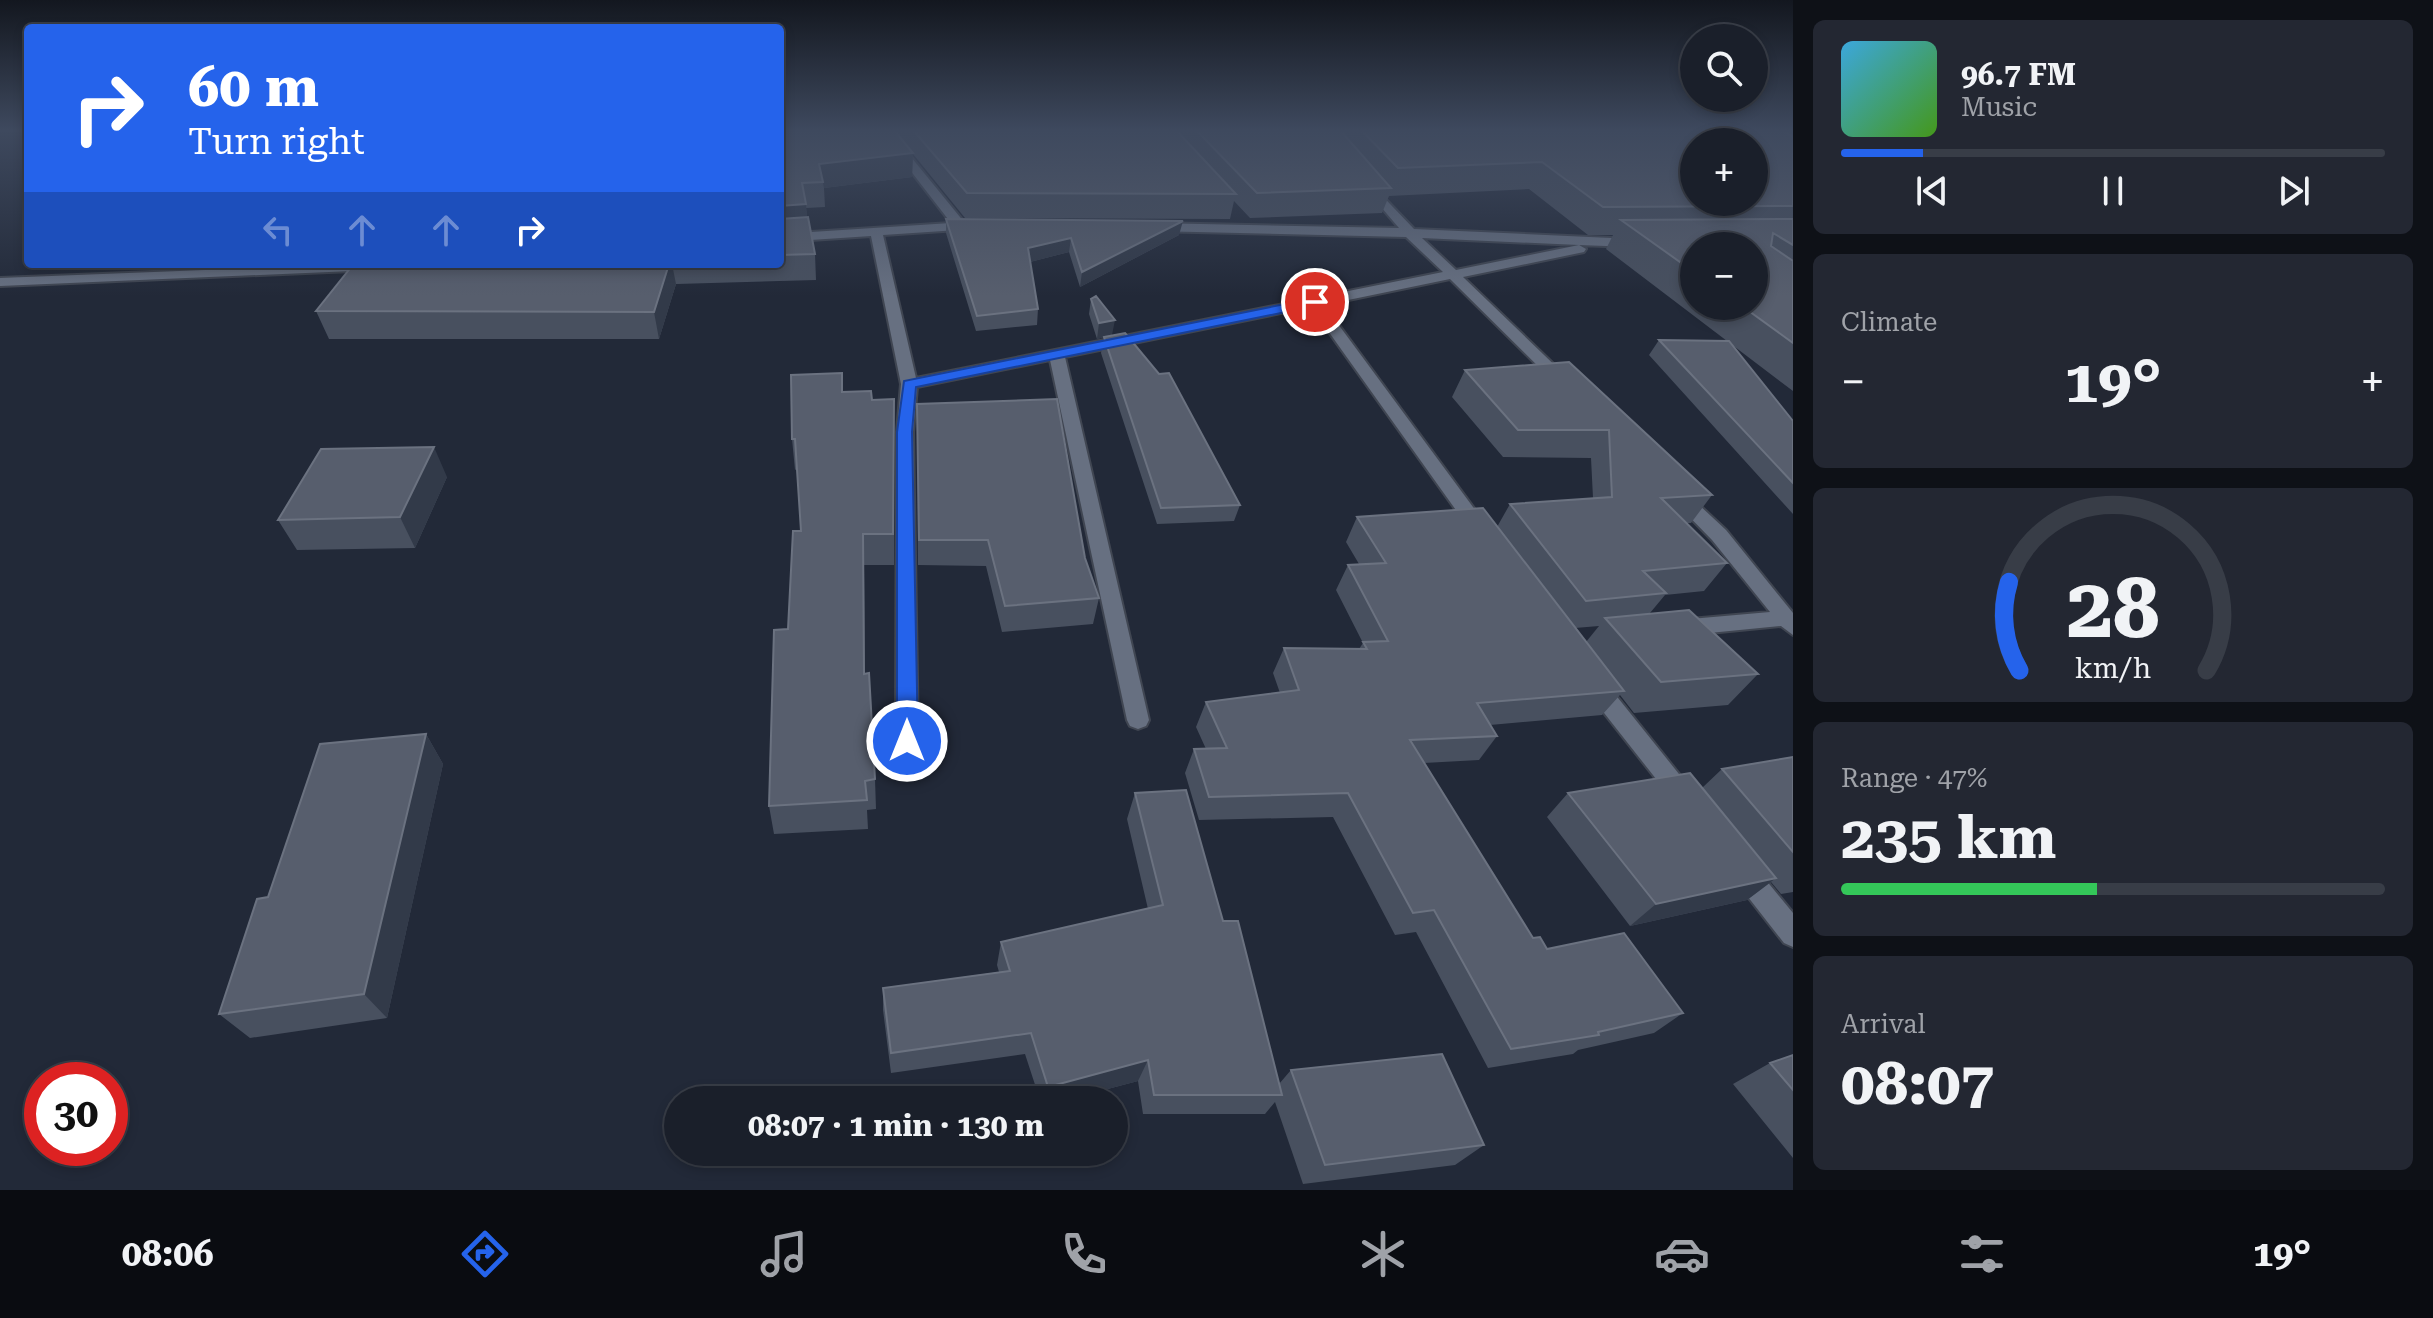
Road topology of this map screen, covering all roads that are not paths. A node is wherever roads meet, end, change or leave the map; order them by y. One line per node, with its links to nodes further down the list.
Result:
1 (928, 186): 4 (street)
2 (1368, 186): 9 (street)
3 (1240, 218): 7 (street)
4 (960, 225): 5 (street); 8 (street)
5 (991, 225)
6 (1143, 227): 7 (street)
7 (1250, 229): 9 (street)
8 (876, 231): 10 (street); 19 (street)
9 (1411, 234): 12 (street); 14 (street)
10 (784, 238)
11 (1653, 242): 12 (street)
12 (1607, 243): 14 (street)
13 (316, 268): 15 (street)
14 (1455, 277): 17 (street); 20 (street)
15 (7, 282): 16 (street)
16 (0, 294)
17 (1315, 302): 18 (street); 22 (street)
18 (1057, 355): 19 (street); 26 (street)
19 (909, 384): 27 (street)
20 (1576, 395)
21 (1664, 482): 23 (street)
22 (1487, 540)
23 (1790, 622): 24 (street)
24 (1665, 630)
25 (1579, 665): 28 (street)
26 (1138, 720)
27 (907, 741)
28 (1696, 812)
29 (1725, 848): 30 (street)
30 (1793, 934)

